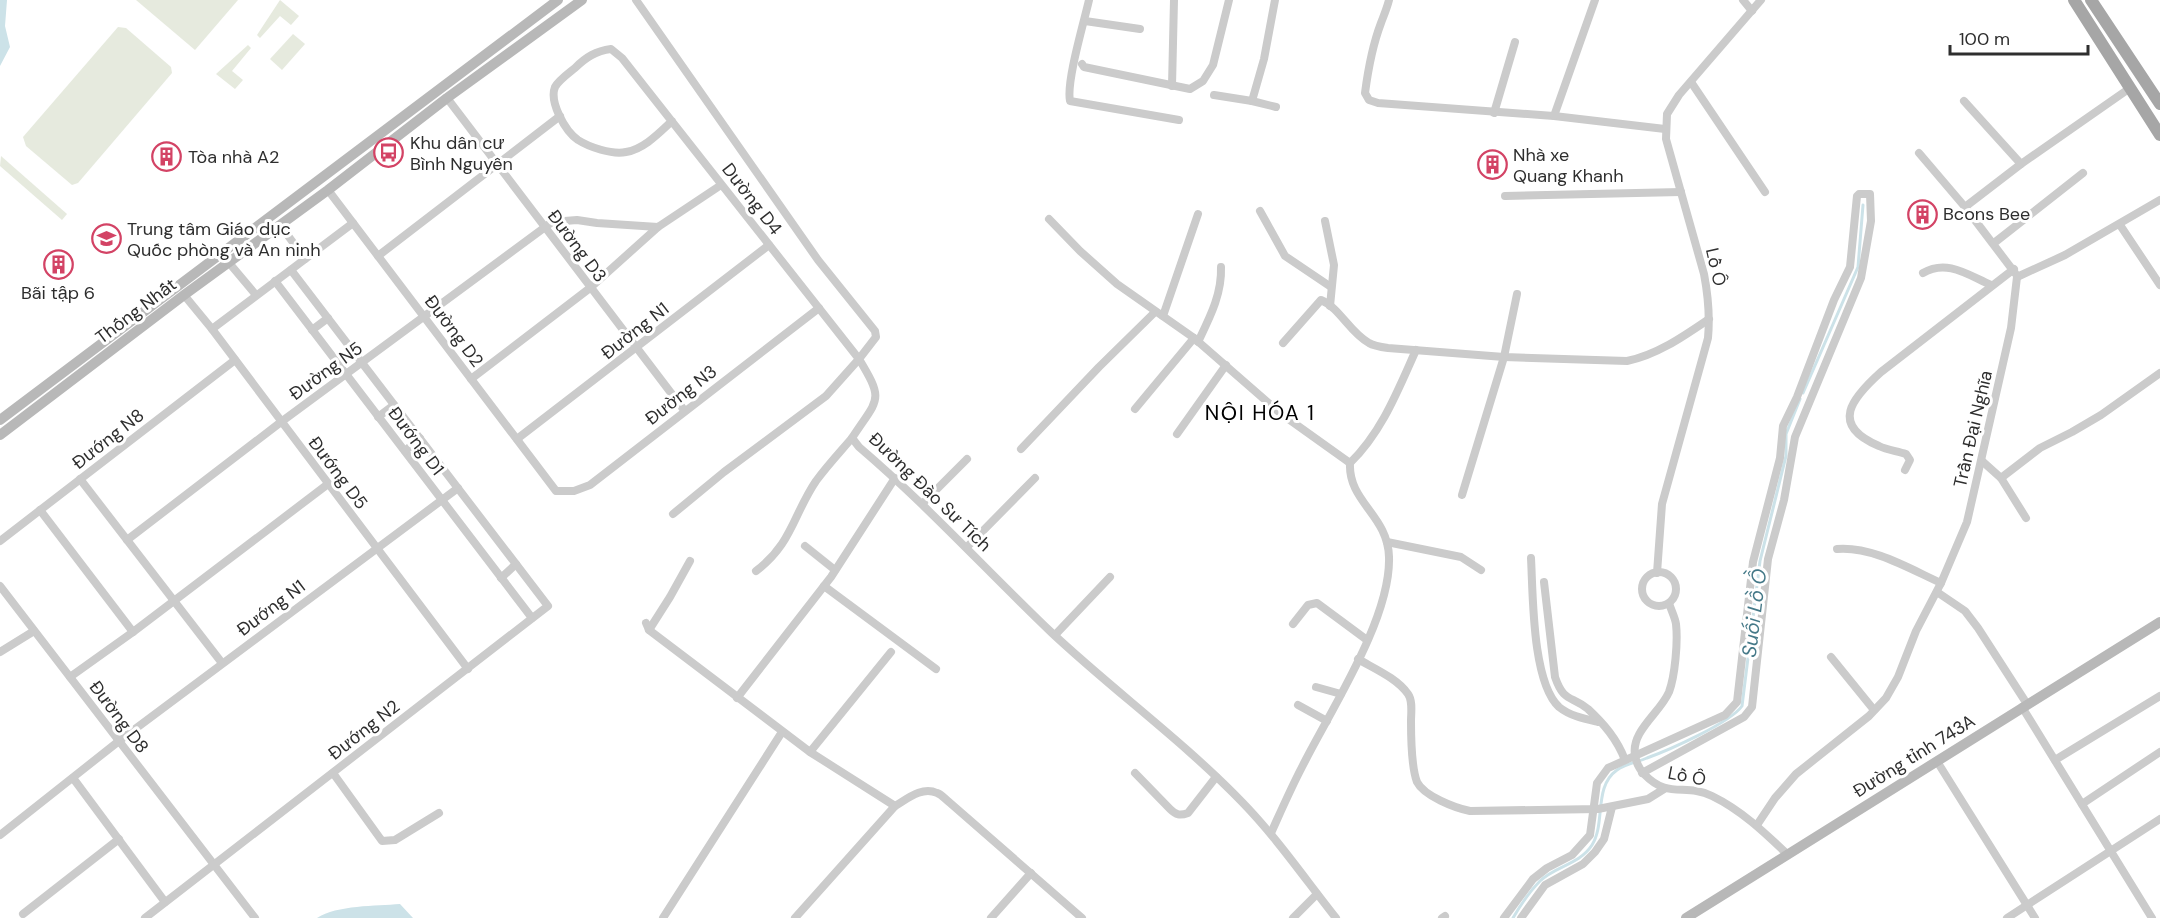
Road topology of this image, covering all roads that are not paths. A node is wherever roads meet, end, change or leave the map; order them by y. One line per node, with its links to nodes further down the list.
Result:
1 (558, 0): 21 (main road, Thống Nhất)
2 (582, 0): 24 (main road, Thống Nhất)
3 (636, 0): 87 (street)
4 (1089, 0): 15 (street)
5 (1174, 0): 20 (street)
6 (1229, 0): 20 (street)
7 (1275, 0): 26 (street)
8 (1389, 0): 29 (street)
9 (1595, 0): 31 (street)
10 (1743, 0): 14 (street)
11 (1761, 0): 14 (street)
12 (2074, 0): 22 (main road)
13 (2091, 0): 27 (main road)
14 (1752, 11): 19 (street)
15 (1085, 21): 16 (street); 32 (street)
16 (1140, 29)
17 (1515, 42): 29 (street)
18 (1082, 64): 20 (street)
19 (1691, 82): 34 (street); 44 (street)
20 (1172, 86)
21 (439, 88): 24 (main road); 40 (main road, Thống Nhất)
22 (2130, 88): 35 (main road); 37 (street)
23 (1214, 96): 26 (street)
24 (447, 98): 38 (street, Đường D3); 42 (main road, Thống Nhất)
25 (1964, 101): 37 (street)
26 (1252, 102): 28 (street)
27 (2160, 102)
28 (1276, 107)
29 (1494, 113): 31 (street)
30 (560, 116): 33 (street); 33 (street, Dường D4); 38 (street)
31 (1554, 116): 34 (street)
32 (1179, 120)
33 (672, 121): 41 (street, Dường D4)
34 (1665, 129): 43 (street, Lồ Ô)
35 (2160, 135)
36 (1919, 153): 47 (street)
37 (2021, 164): 47 (street)
38 (496, 165): 56 (street, Đường D3); 59 (street)
39 (2083, 173): 57 (street)
40 (319, 179): 42 (main road); 71 (main road, Thống Nhất)
41 (722, 184): 55 (street); 58 (street, Dường D4)
42 (328, 190): 52 (street, Đường D2); 54 (main road, Thống Nhất)
43 (1681, 192): 45 (street); 79 (street, Lồ Ô)
44 (1765, 192)
45 (1505, 196)
46 (2160, 200): 53 (street)
47 (1965, 207): 57 (street)
48 (1260, 211): 69 (street)
49 (1198, 214): 76 (street)
50 (1049, 219): 76 (street)
51 (1325, 221): 69 (street)
52 (353, 223): 59 (street, Đường D2); 60 (street)
53 (2120, 225): 65 (street); 68 (street)
54 (280, 226): 60 (street); 61 (main road, Thống Nhất)
55 (658, 226): 56 (street); 70 (street)
56 (544, 227): 70 (street, Đường D3); 77 (street, Đường N5)
57 (1994, 243): 65 (street)
58 (769, 245): 75 (street, Dường D4); 84 (street, Đường N1)
59 (378, 256): 77 (street, Đường D2)
60 (305, 259): 63 (street)
61 (230, 264): 71 (main road, Thống Nhất); 73 (street)
62 (1221, 267): 82 (street)
63 (291, 270): 66 (street); 78 (street, Đướng D1)
64 (1923, 273): 67 (street)
65 (2015, 273): 67 (street); 109 (street, Trần Đại Nghĩa)
66 (275, 281): 73 (street); 81 (street, Đướng D1)
67 (1991, 285): 111 (street)
68 (2160, 285)
69 (1331, 287): 74 (street)
70 (590, 288): 84 (street, Đường D3); 94 (street)
71 (181, 291): 80 (street, Đướng D5); 99 (main road, Thống Nhất); 102 (main road, Thống Nhất)
72 (1517, 294): 86 (street)
73 (256, 295): 80 (street)
74 (1330, 306): 83 (street); 85 (street)
75 (819, 308): 87 (street, Dường D4); 97 (street, Đường N3)
76 (1159, 314): 82 (street); 106 (street)
77 (424, 316): 89 (street, Đường N5); 94 (street, Đường D2)
78 (328, 318): 81 (street); 89 (street, Đướng D1)
79 (1709, 319): 86 (street); 138 (street, Lồ Ô)
80 (212, 329): 88 (street, Đướng D5)
81 (312, 330): 93 (street, Đướng D1)
82 (1196, 340): 90 (street); 96 (street)
83 (1283, 343)
84 (637, 349): 97 (street, Đường D3); 105 (street, Đường N1)
85 (1416, 350): 86 (street); 110 (street)
86 (1504, 357): 119 (street)
87 (859, 359): 104 (street, Đường Đào Sư Tích); 123 (street)
88 (235, 360): 100 (street, Đướng D5); 115 (street, Đướng N8)
89 (362, 363): 93 (street, Đường N5); 95 (street, Đướng D1)
90 (1226, 365): 101 (street); 110 (street)
91 (1815, 366): 91 (street); 180 (street); 180 (street)
92 (2160, 373): 114 (street)
93 (346, 375): 98 (street, Đướng D1); 100 (street, Đường N5)
94 (471, 379): 105 (street, Đường D2)
95 (394, 405): 98 (street); 103 (street, Đướng D1)
96 (1135, 409)
97 (684, 410): 118 (street, Đường N3)
98 (378, 417): 107 (street, Đướng D1)
99 (0, 420)
100 (281, 422): 116 (street, Đướng D5); 125 (street, Đường N5)
101 (1176, 434)
102 (0, 435)
103 (420, 438): 107 (street); 117 (street, Đướng D1)
104 (852, 438): 112 (street, Đường Đào Sư Tích); 137 (street)
105 (518, 439): 118 (street, Đường D2)
106 (1021, 449)
107 (405, 451): 120 (street, Đướng D1)
108 (967, 459): 121 (street)
109 (1982, 460): 114 (street); 142 (street, Trần Đại Nghĩa)
110 (1350, 463): 127 (street)
111 (1905, 470)
112 (895, 478): 121 (street, Đường Đào Sư Tích); 135 (street)
113 (1035, 478): 130 (street)
114 (2001, 478): 124 (street)
115 (80, 479): 122 (street, Đướng N8); 125 (street)
116 (328, 484): 129 (street, Đướng D5); 146 (street)
117 (458, 488): 120 (street); 134 (street, Đướng D1)
118 (556, 491)
119 (1462, 495)
120 (441, 500): 129 (street, Đướng N1); 140 (street, Đướng D1)
121 (923, 503): 130 (street, Đường Đào Sư Tích)
122 (40, 510): 126 (street, Đướng N8); 153 (street)
123 (674, 513)
124 (2026, 518)
125 (127, 540): 146 (street)
126 (0, 541)
127 (1387, 542): 136 (street); 155 (street)
128 (806, 546): 135 (street)
129 (376, 548): 160 (street, Đướng N1); 161 (street, Đướng D5)
130 (967, 548): 154 (street, Đường Đào Sư Tích)
131 (1837, 549): 142 (street)
132 (1531, 558): 172 (street)
133 (690, 561): 167 (street)
134 (516, 564): 140 (street); 148 (street, Đướng D1)
135 (835, 570): 144 (street)
136 (1481, 570)
137 (756, 571)
138 (1658, 573): 147 (street); 147 (street, Lồ Ô)
139 (1110, 577): 154 (street)
140 (501, 578): 149 (street, Đướng D1)
141 (1544, 582): 172 (street)
142 (1941, 584): 145 (street, Trần Đại Nghĩa)
143 (0, 586): 152 (street, Đường D8)
144 (824, 586): 162 (street); 167 (street)
145 (1937, 592): 169 (street); 170 (street, Trần Đại Nghĩa)
146 (174, 601): 153 (street); 160 (street)
147 (1669, 603): 180 (street)
148 (548, 606): 149 (street, Đướng N2)
149 (532, 618): 161 (street, Đướng N2)
150 (2160, 622): 169 (main road, Đường tỉnh 743A)
151 (1293, 624): 155 (street)
152 (34, 631): 156 (street); 163 (street, Đường D8)
153 (133, 632): 163 (street)
154 (1055, 635): 183 (street, Đường Đào Sư Tích)
155 (1367, 640): 159 (street)
156 (0, 652)
157 (891, 652): 175 (street)
158 (1831, 657): 170 (street)
159 (1358, 659): 165 (street); 188 (street)
160 (222, 663): 174 (street, Đướng N1)
161 (468, 669): 181 (street, Đướng N2)
162 (936, 669)
163 (70, 677): 174 (street, Đường D8)
164 (1316, 687): 165 (street)
165 (1341, 694): 171 (street)
166 (2160, 696): 178 (street)
167 (737, 698): 173 (street)
168 (1298, 705): 171 (street)
169 (2025, 706): 178 (street); 179 (main road, Đường tỉnh 743A)
170 (1874, 710): 191 (street, Trần Đại Nghĩa)
171 (1327, 721): 192 (street)
172 (1600, 723): 177 (street)
173 (782, 732): 175 (street); 207 (street)
174 (118, 741): 184 (street, Đướng N1); 197 (street, Đường D8)
175 (810, 752): 187 (street)
176 (2160, 752): 186 (street)
177 (1625, 760): 180 (street); 188 (street)
178 (2055, 760): 186 (street)
179 (1938, 763): 196 (main road, Đường tỉnh 743A); 202 (street)
180 (1638, 764): 185 (street, Lồ Ô)
181 (333, 773): 189 (street); 197 (street, Đướng N2)
182 (1135, 773): 183 (street)
183 (1216, 777): 192 (street, Đường Đào Sư Tích)
184 (73, 778): 193 (street, Đướng N1); 194 (street)
185 (1664, 789): 188 (street); 191 (street, Lồ Ô)
186 (2082, 804): 195 (street)
187 (895, 806): 199 (street); 208 (street)
188 (1602, 809): 198 (street); 198 (street)
189 (440, 813)
190 (2160, 819): 195 (street)
191 (1757, 825): 196 (street, Lồ Ô)
192 (1271, 833): 200 (street, Đường Đào Sư Tích)
193 (0, 835)
194 (119, 839): 201 (street); 203 (street)
195 (2111, 851): 202 (street); 218 (street)
196 (1787, 854): 204 (main road, Đường tỉnh 743A)
197 (214, 866): 201 (street, Đướng N2); 206 (street, Đường D8)
198 (1568, 866): 213 (street); 214 (street)
199 (1031, 873): 209 (street); 210 (street)
200 (1317, 894): 211 (street); 212 (street, Đường Đào Sư Tích)
201 (165, 902): 205 (street, Đướng N2)
202 (2027, 905): 216 (street); 217 (street)
203 (23, 914)
204 (1701, 914): 215 (main road, Đường tỉnh 743A)
205 (145, 918)
206 (255, 918)
207 (663, 918)
208 (795, 918)
209 (991, 918)
210 (1082, 918)
211 (1293, 918)
212 (1336, 918)
213 (1504, 918)
214 (1521, 918)
215 (1686, 918)
216 (2007, 918)
217 (2035, 918)
218 (2152, 918)

